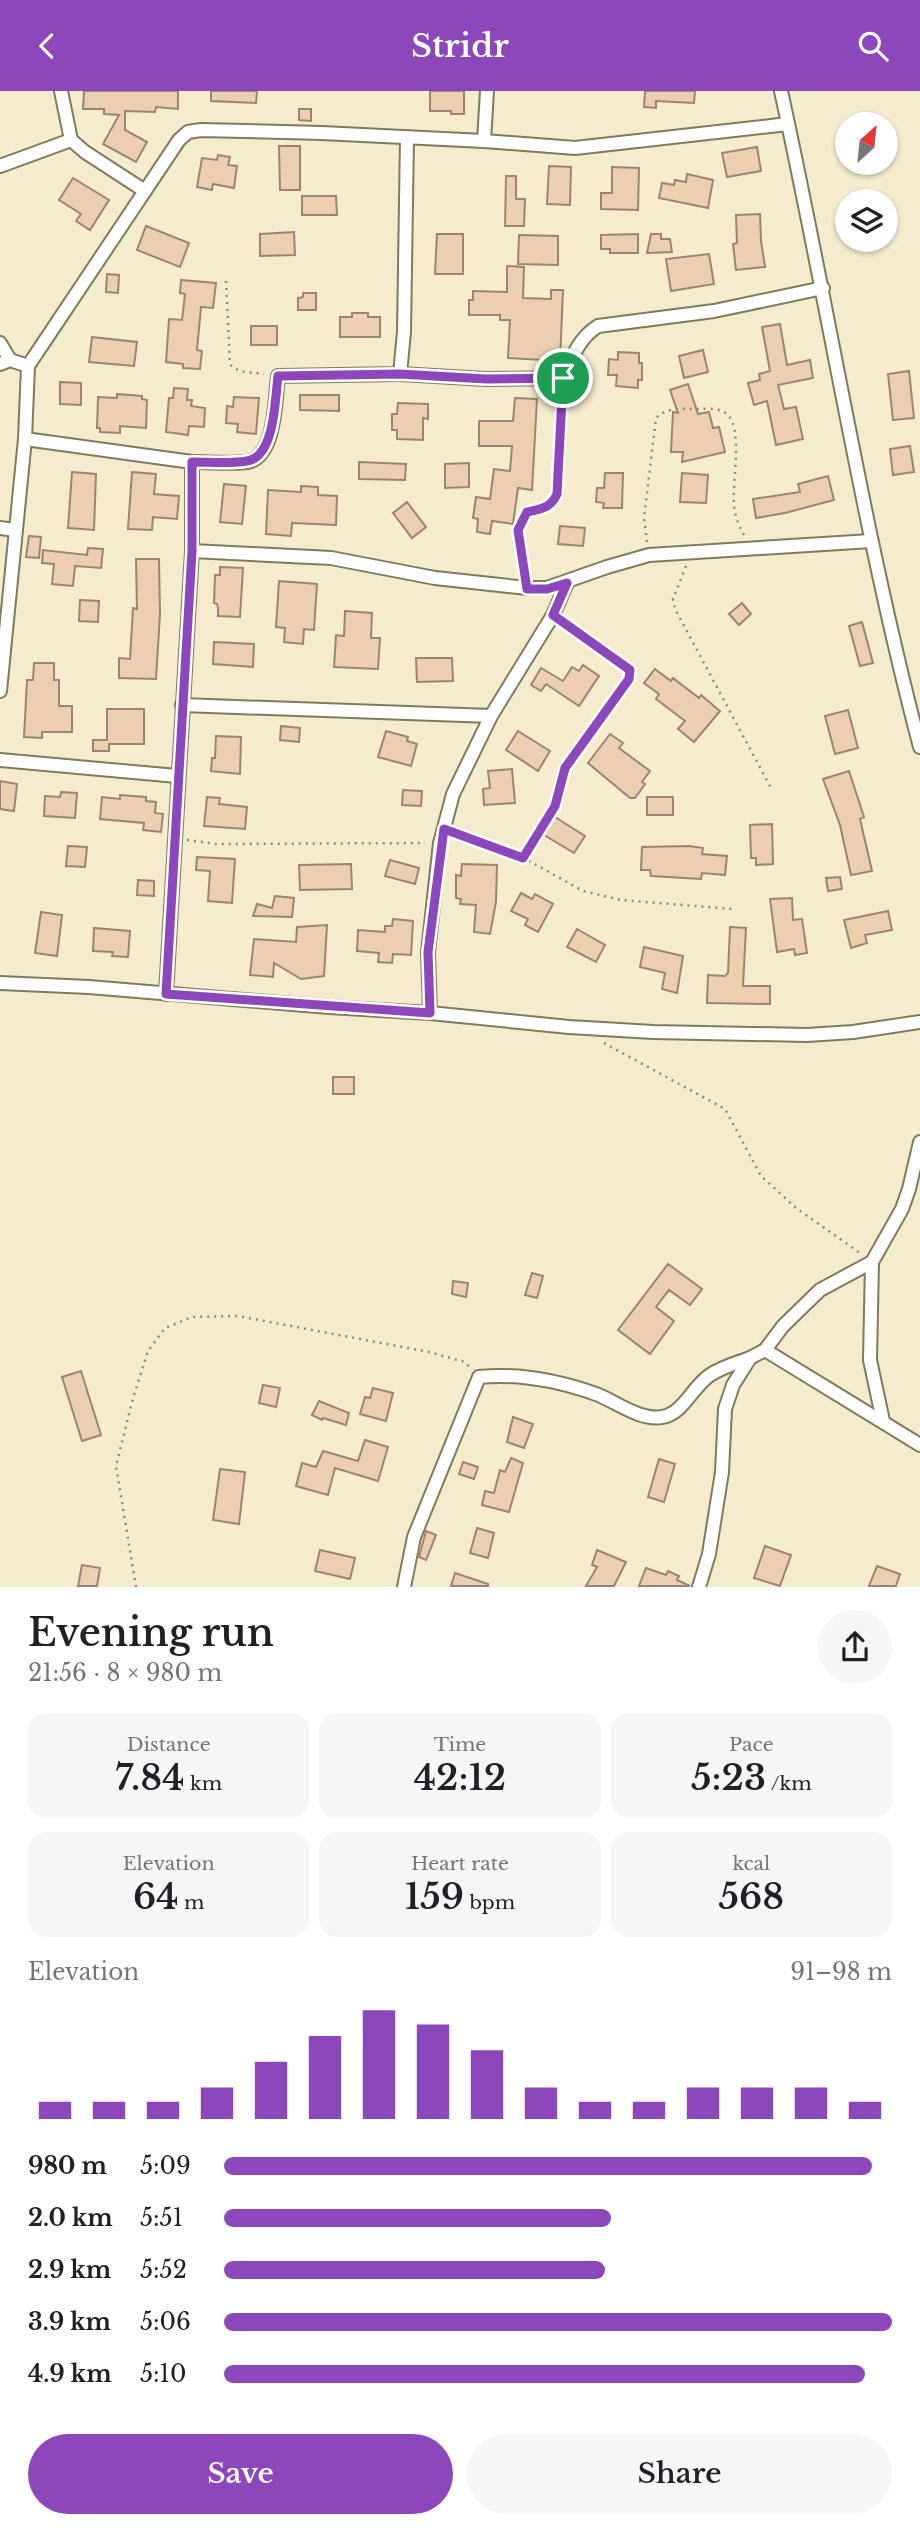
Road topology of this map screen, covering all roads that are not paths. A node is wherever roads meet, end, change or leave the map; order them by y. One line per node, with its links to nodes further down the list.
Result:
1 (61, 91): 6 (street)
2 (487, 91): 7 (street)
3 (781, 91): 4 (street)
4 (788, 124): 7 (street); 10 (street)
5 (407, 137): 7 (street); 9 (street); 14 (street)
6 (71, 140): 8 (street); 9 (street)
7 (484, 141)
8 (0, 166)
9 (145, 191): 13 (street)
10 (823, 288): 14 (street); 19 (street)
11 (0, 343): 12 (street)
12 (5, 362): 13 (street)
13 (28, 366): 15 (street)
14 (400, 374): 16 (street)
15 (25, 439): 16 (street); 18 (street)
16 (192, 462): 20 (street)
17 (0, 528): 18 (street)
18 (14, 530): 22 (street)
19 (872, 541): 21 (street); 25 (street)
20 (192, 551): 21 (street); 23 (street)
21 (567, 583): 24 (street)
22 (0, 691)
23 (182, 705): 24 (street); 27 (street)
24 (491, 716): 30 (street)
25 (920, 747)
26 (0, 760): 27 (street)
27 (177, 776): 29 (street)
28 (0, 983): 29 (street)
29 (166, 994): 30 (street)
30 (430, 1013): 31 (street)
31 (920, 1022)
32 (920, 1142): 33 (street)
33 (872, 1262): 34 (street); 36 (street)
34 (765, 1350): 35 (street); 36 (street)
35 (750, 1359): 38 (street); 39 (street)
36 (883, 1421): 37 (street)
37 (920, 1445)
38 (404, 1587)
39 (699, 1587)

